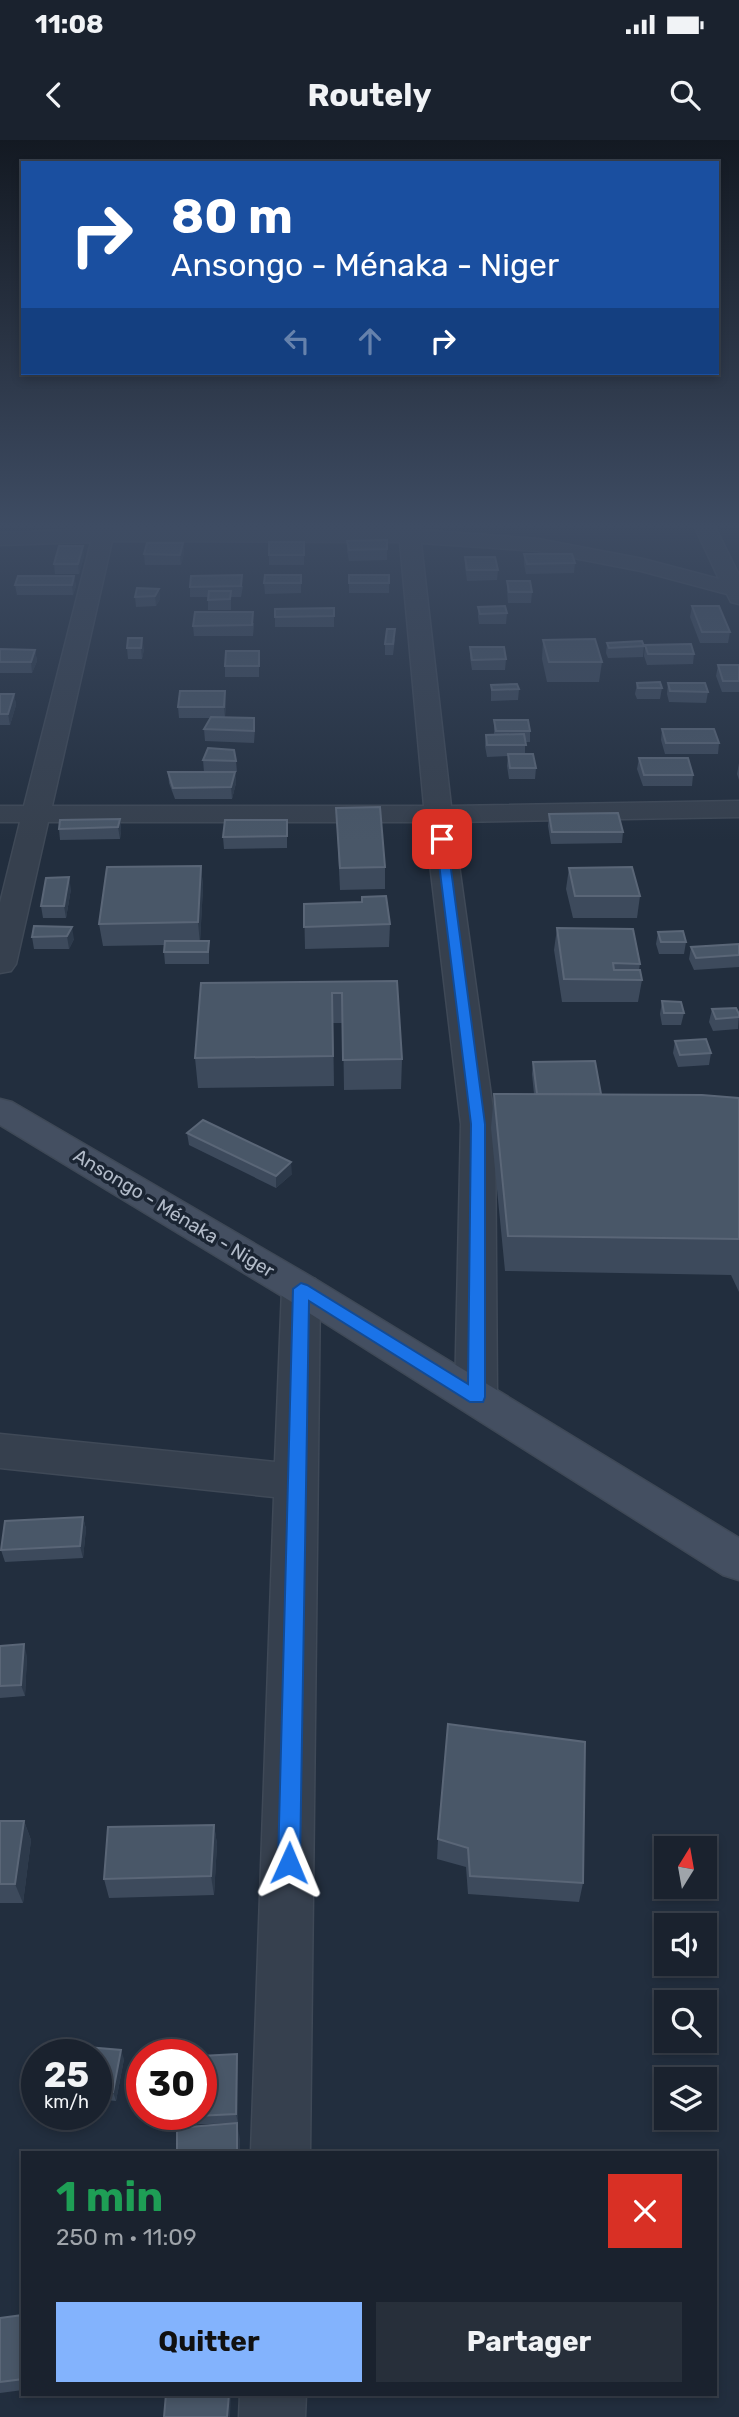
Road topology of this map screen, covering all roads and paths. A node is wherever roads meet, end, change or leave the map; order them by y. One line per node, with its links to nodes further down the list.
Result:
1 (81, 629): 4 (street)
2 (420, 629): 6 (street)
3 (739, 809): 6 (street)
4 (37, 813): 5 (street); 6 (street); 7 (street)
5 (0, 814)
6 (438, 814): 10 (street)
7 (0, 964)
8 (0, 1110): 9 (main road, Ansongo - Ménaka - Niger)
9 (301, 1289): 10 (main road, Ansongo - Ménaka - Niger); 12 (street)
10 (477, 1397): 13 (main road, Ansongo - Ménaka - Niger)
11 (0, 1451): 12 (street)
12 (297, 1482): 14 (street)
13 (739, 1561)
14 (280, 2151)
15 (273, 2396): 16 (street)
16 (272, 2417)

